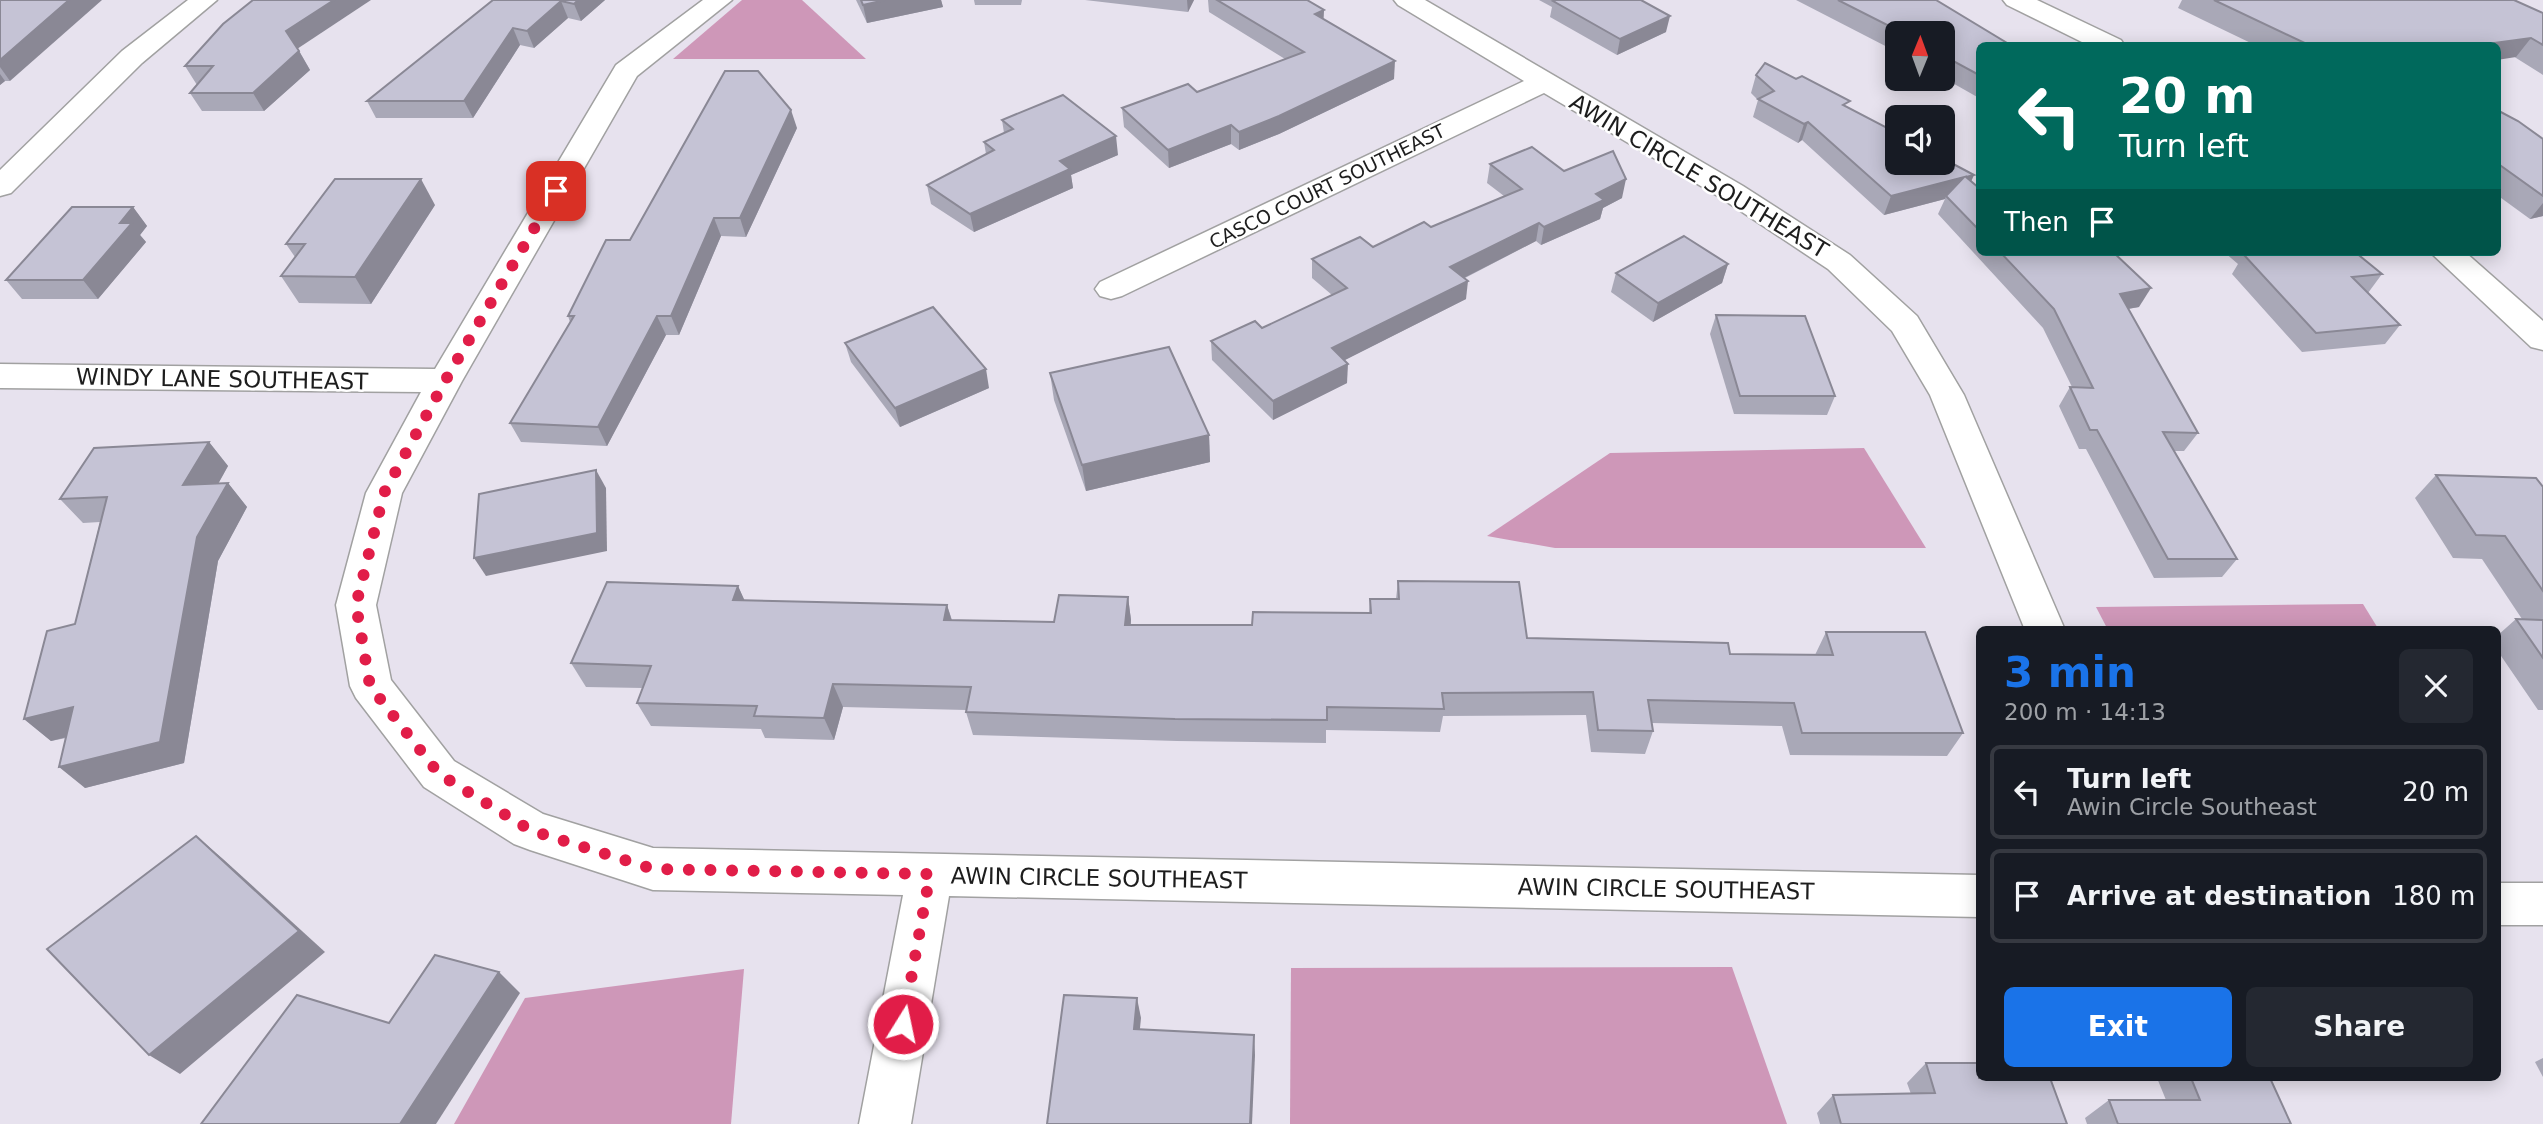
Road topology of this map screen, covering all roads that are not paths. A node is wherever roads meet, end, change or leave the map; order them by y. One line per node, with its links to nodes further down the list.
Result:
1 (204, 0): 8 (street)
2 (719, 0): 13 (street, AWIN CIRCLE SOUTHEAST)
3 (1407, 0): 7 (street, AWIN CIRCLE SOUTHEAST)
4 (2016, 0): 5 (street)
5 (2052, 6): 6 (street)
6 (2106, 42)
7 (1544, 82): 10 (street, CASCO COURT SOUTHEAST); 14 (street, AWIN CIRCLE SOUTHEAST)
8 (0, 187)
9 (2450, 256): 11 (street)
10 (1111, 289)
11 (2543, 339)
12 (0, 376): 13 (street, WINDY LANE SOUTHEAST)
13 (445, 381): 15 (street, AWIN CIRCLE SOUTHEAST)
14 (2043, 626)
15 (930, 874): 16 (street, AWIN CIRCLE SOUTHEAST); 19 (street)
16 (1976, 895)
17 (2501, 904): 18 (street)
18 (2543, 904)
19 (885, 1124)

